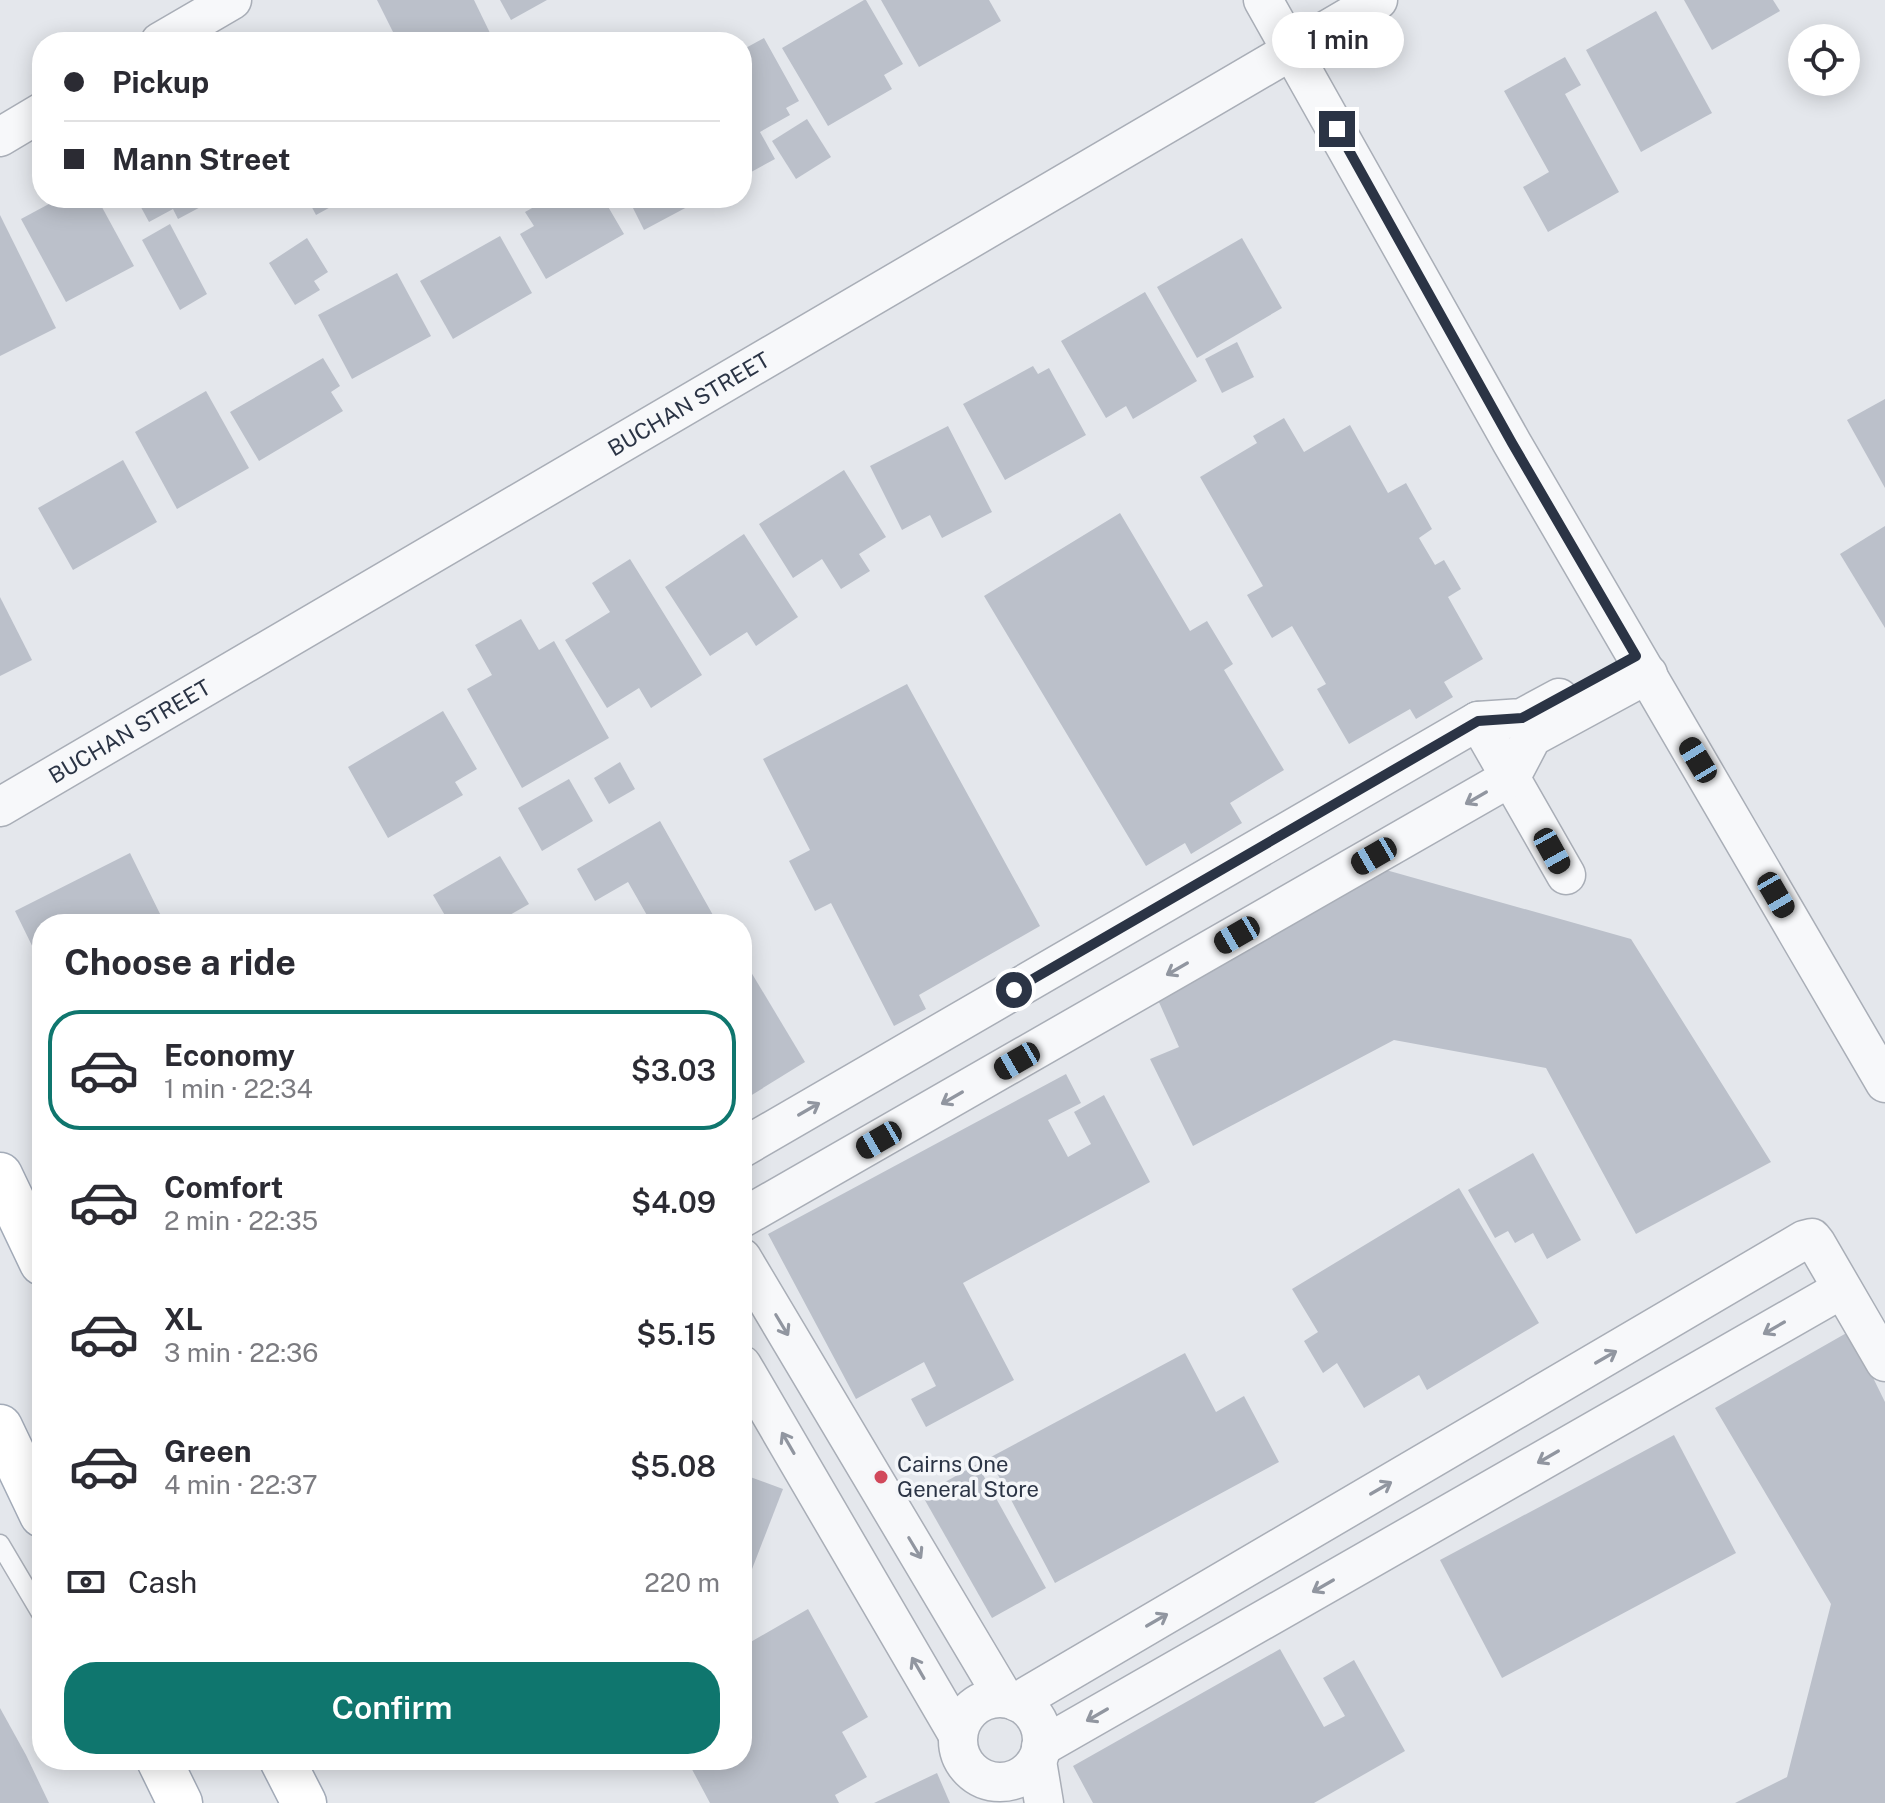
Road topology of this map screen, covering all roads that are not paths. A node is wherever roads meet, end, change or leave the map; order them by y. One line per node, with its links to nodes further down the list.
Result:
1 (232, 0): 4 (street)
2 (1263, 0): 5 (street)
3 (1378, 0): 5 (street, BUCHAN STREET)
4 (177, 32)
5 (1293, 50): 8 (street); 11 (street, BUCHAN STREET)
6 (32, 118): 7 (street)
7 (0, 137)
8 (1642, 665): 9 (street); 10 (street); 13 (street)
9 (1478, 721): 10 (street); 14 (street, one-way to 9)
10 (1511, 777): 12 (street); 16 (street, one-way to 16)
11 (0, 807)
12 (1566, 875)
13 (1885, 1083)
14 (752, 1142)
15 (0, 1175): 17 (main road)
16 (752, 1212)
17 (32, 1242)
18 (752, 1274): 26 (street, one-way to 26)
19 (1842, 1289): 20 (street); 26 (street, one-way to 19); 28 (street, one-way to 28)
20 (1885, 1362)
21 (752, 1382): 27 (street, one-way to 21)
22 (0, 1427): 23 (main road)
23 (32, 1494)
24 (0, 1544): 25 (lane)
25 (32, 1598)
26 (1011, 1700): 27 (street); 28 (street)
27 (958, 1735): 31 (street)
28 (1039, 1754): 31 (street); 34 (street)
29 (164, 1770): 32 (main road)
30 (287, 1770): 33 (main road)
31 (1011, 1792)
32 (180, 1803)
33 (304, 1803)
34 (1044, 1803)

